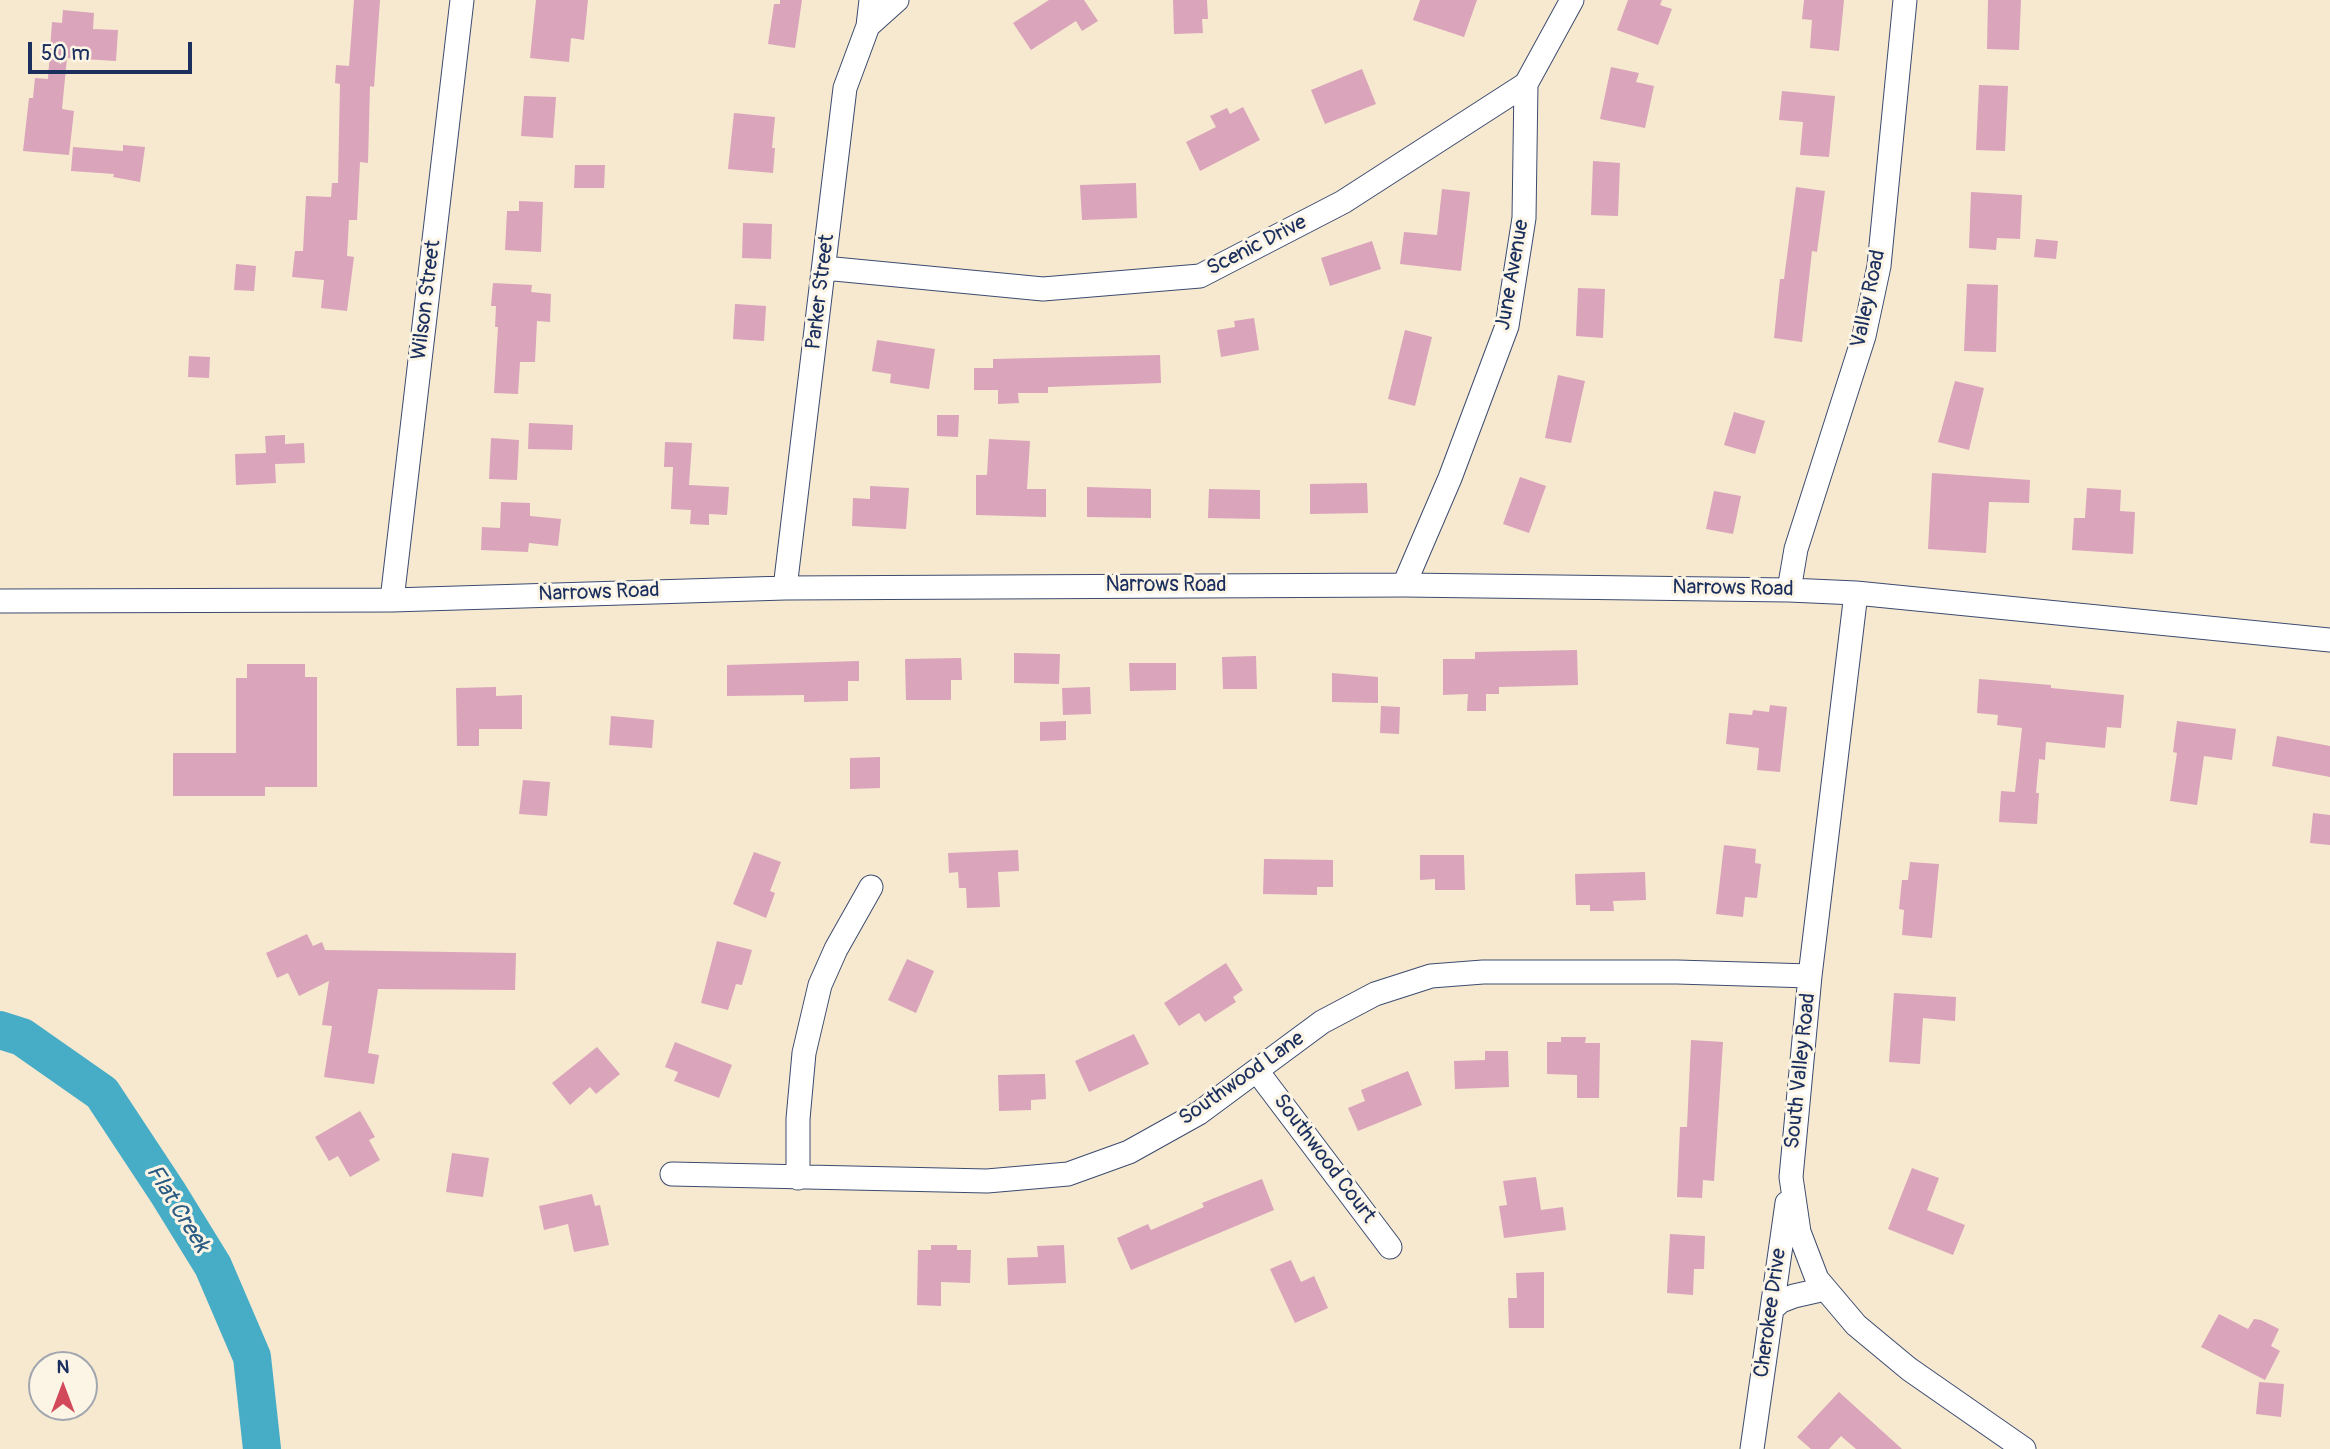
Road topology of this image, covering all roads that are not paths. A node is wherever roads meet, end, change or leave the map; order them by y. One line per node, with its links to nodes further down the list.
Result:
1 (462, 0): 13 (street, Wilson Street)
2 (871, 0): 6 (street, Parker Street)
3 (897, 0): 6 (street)
4 (1572, 0): 7 (street, June Avenue)
5 (1905, 0): 11 (street, Valley Road)
6 (868, 26): 8 (street, Parker Street)
7 (1526, 84): 8 (street, Scenic Drive); 9 (street, June Avenue)
8 (824, 268): 10 (street, Parker Street)
9 (1404, 585): 10 (street, Narrows Road); 11 (street, Narrows Road)
10 (785, 587): 13 (street, Narrows Road)
11 (1789, 590): 12 (street, Narrows Road)
12 (1856, 593): 15 (street, Narrows Road); 17 (street, South Valley Road)
13 (392, 600): 14 (street, Narrows Road)
14 (0, 601)
15 (2330, 640)
16 (871, 887): 21 (street)
17 (1810, 976): 18 (street, Southwood Lane); 20 (street, South Valley Road)
18 (1257, 1071): 21 (street, Southwood Lane); 22 (street, Southwood Court)
19 (672, 1174): 21 (street, Southwood Lane)
20 (1791, 1177): 23 (street, South Valley Road); 24 (street, Cherokee Drive)
21 (798, 1178)
22 (1390, 1247)
23 (1825, 1289): 24 (street); 26 (street, South Valley Road)
24 (1772, 1309): 25 (street, Cherokee Drive)
25 (1752, 1449)
26 (2024, 1449)

